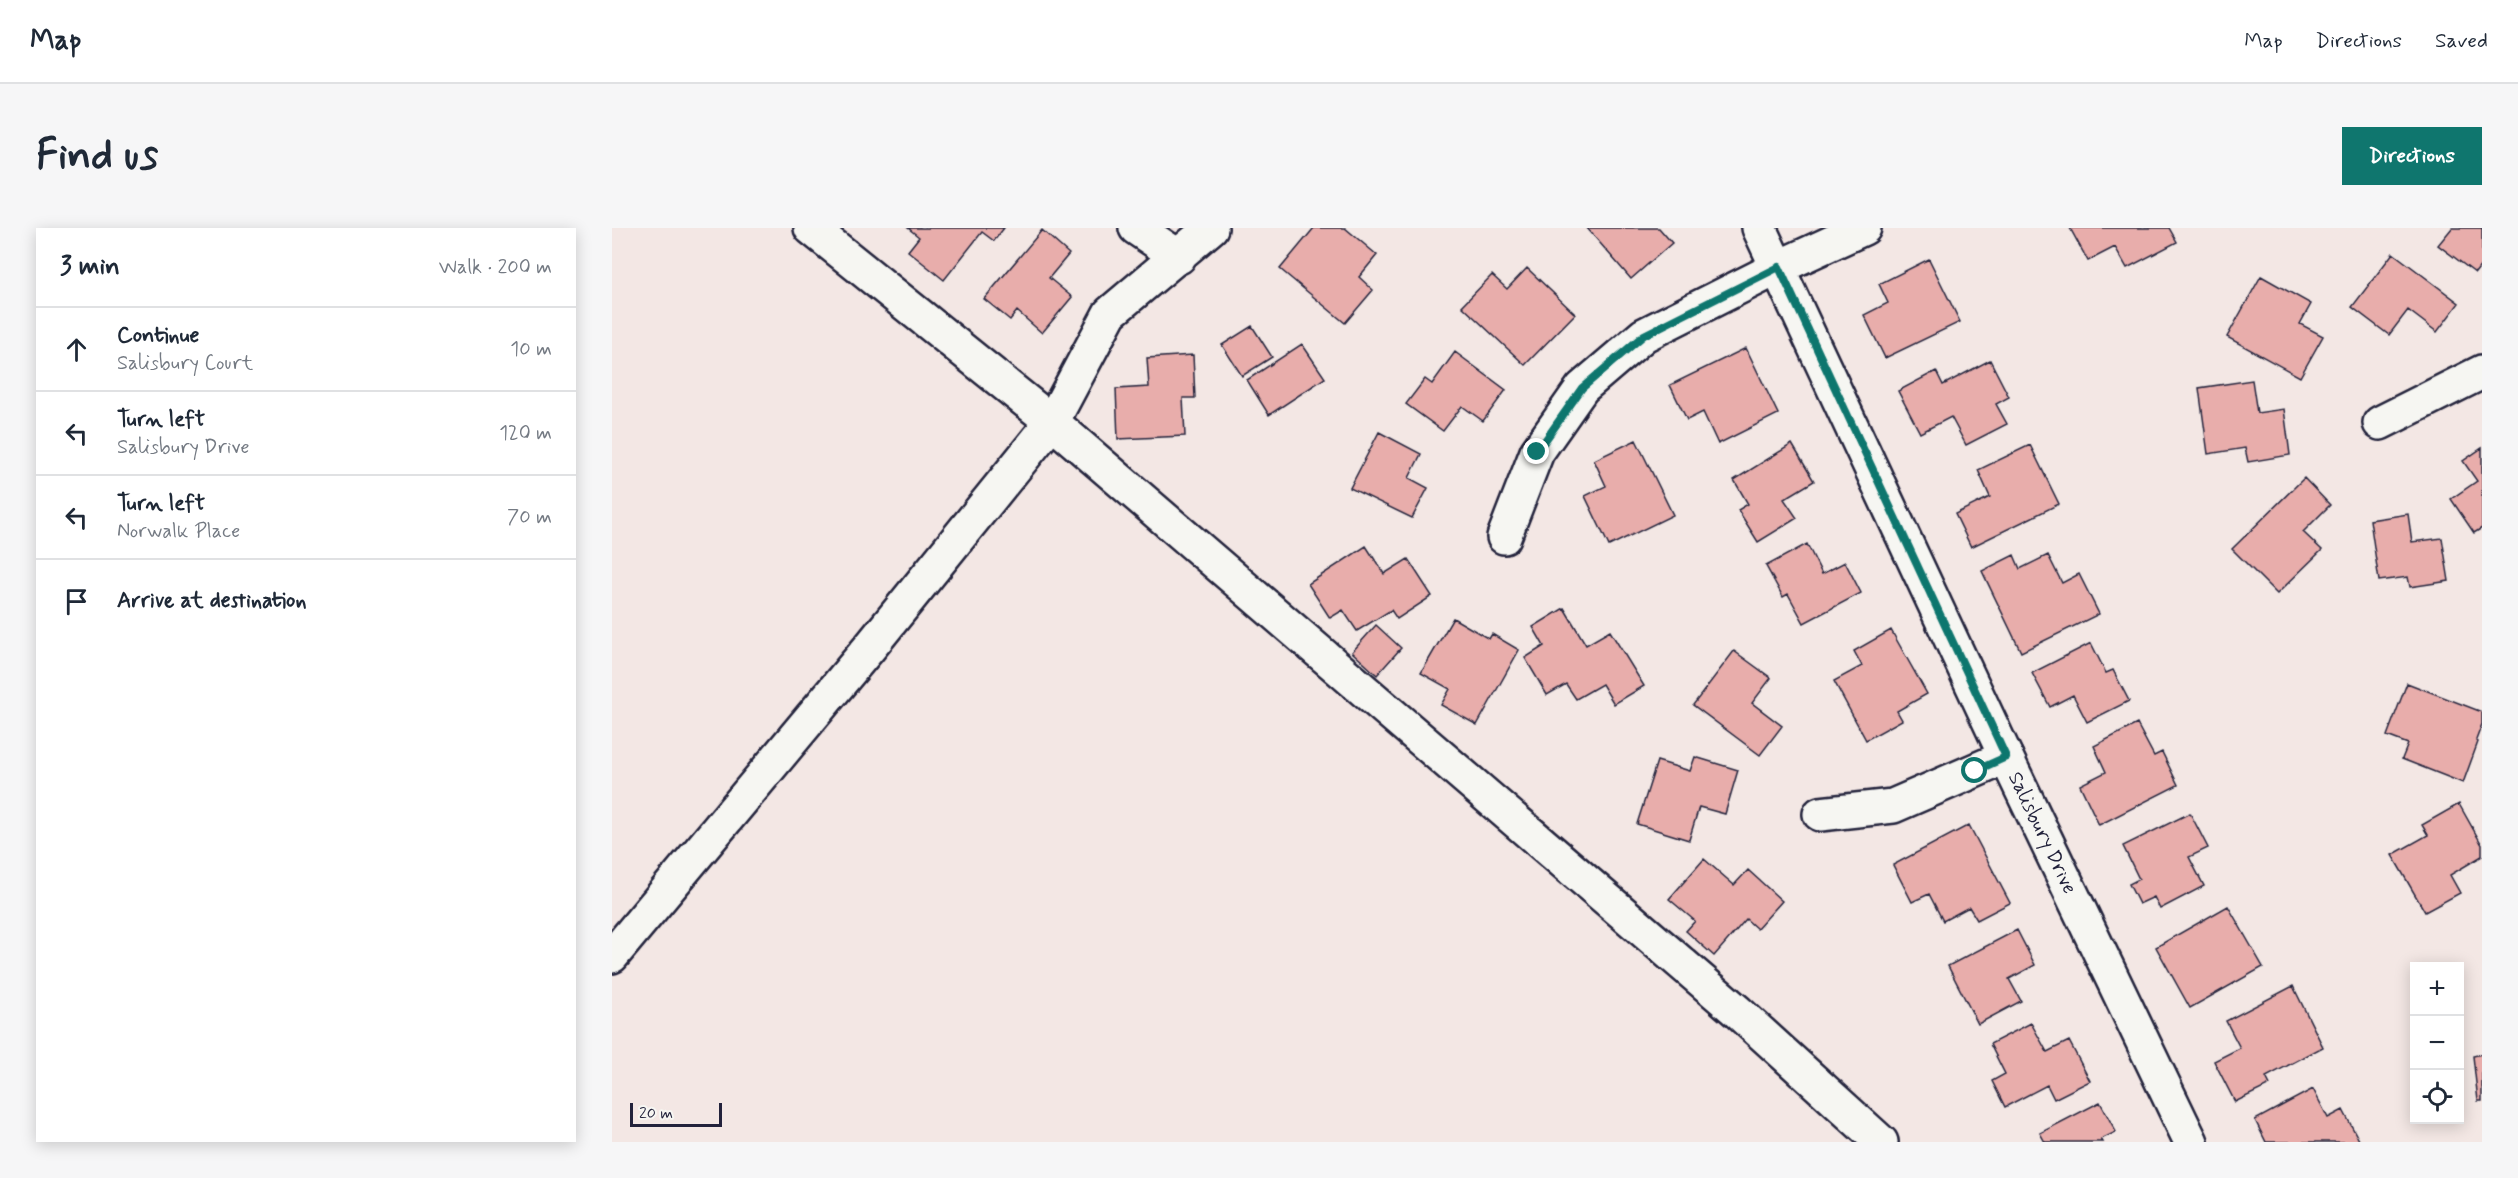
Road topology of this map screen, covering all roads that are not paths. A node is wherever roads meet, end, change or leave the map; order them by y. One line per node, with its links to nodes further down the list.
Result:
1 (811, 228): 9 (street)
2 (1136, 228): 6 (street)
3 (1211, 228): 6 (street)
4 (1759, 228): 7 (street, Salisbury Drive)
5 (1864, 228): 7 (street)
6 (1179, 257): 9 (street)
7 (1779, 267): 11 (street); 12 (street, Salisbury Drive)
8 (2482, 372): 10 (street)
9 (1052, 422): 14 (street); 15 (street)
10 (2380, 423)
11 (1504, 537)
12 (2006, 757): 13 (street); 16 (street, Salisbury Drive)
13 (1820, 814)
14 (612, 956)
15 (1881, 1142)
16 (2191, 1142)

